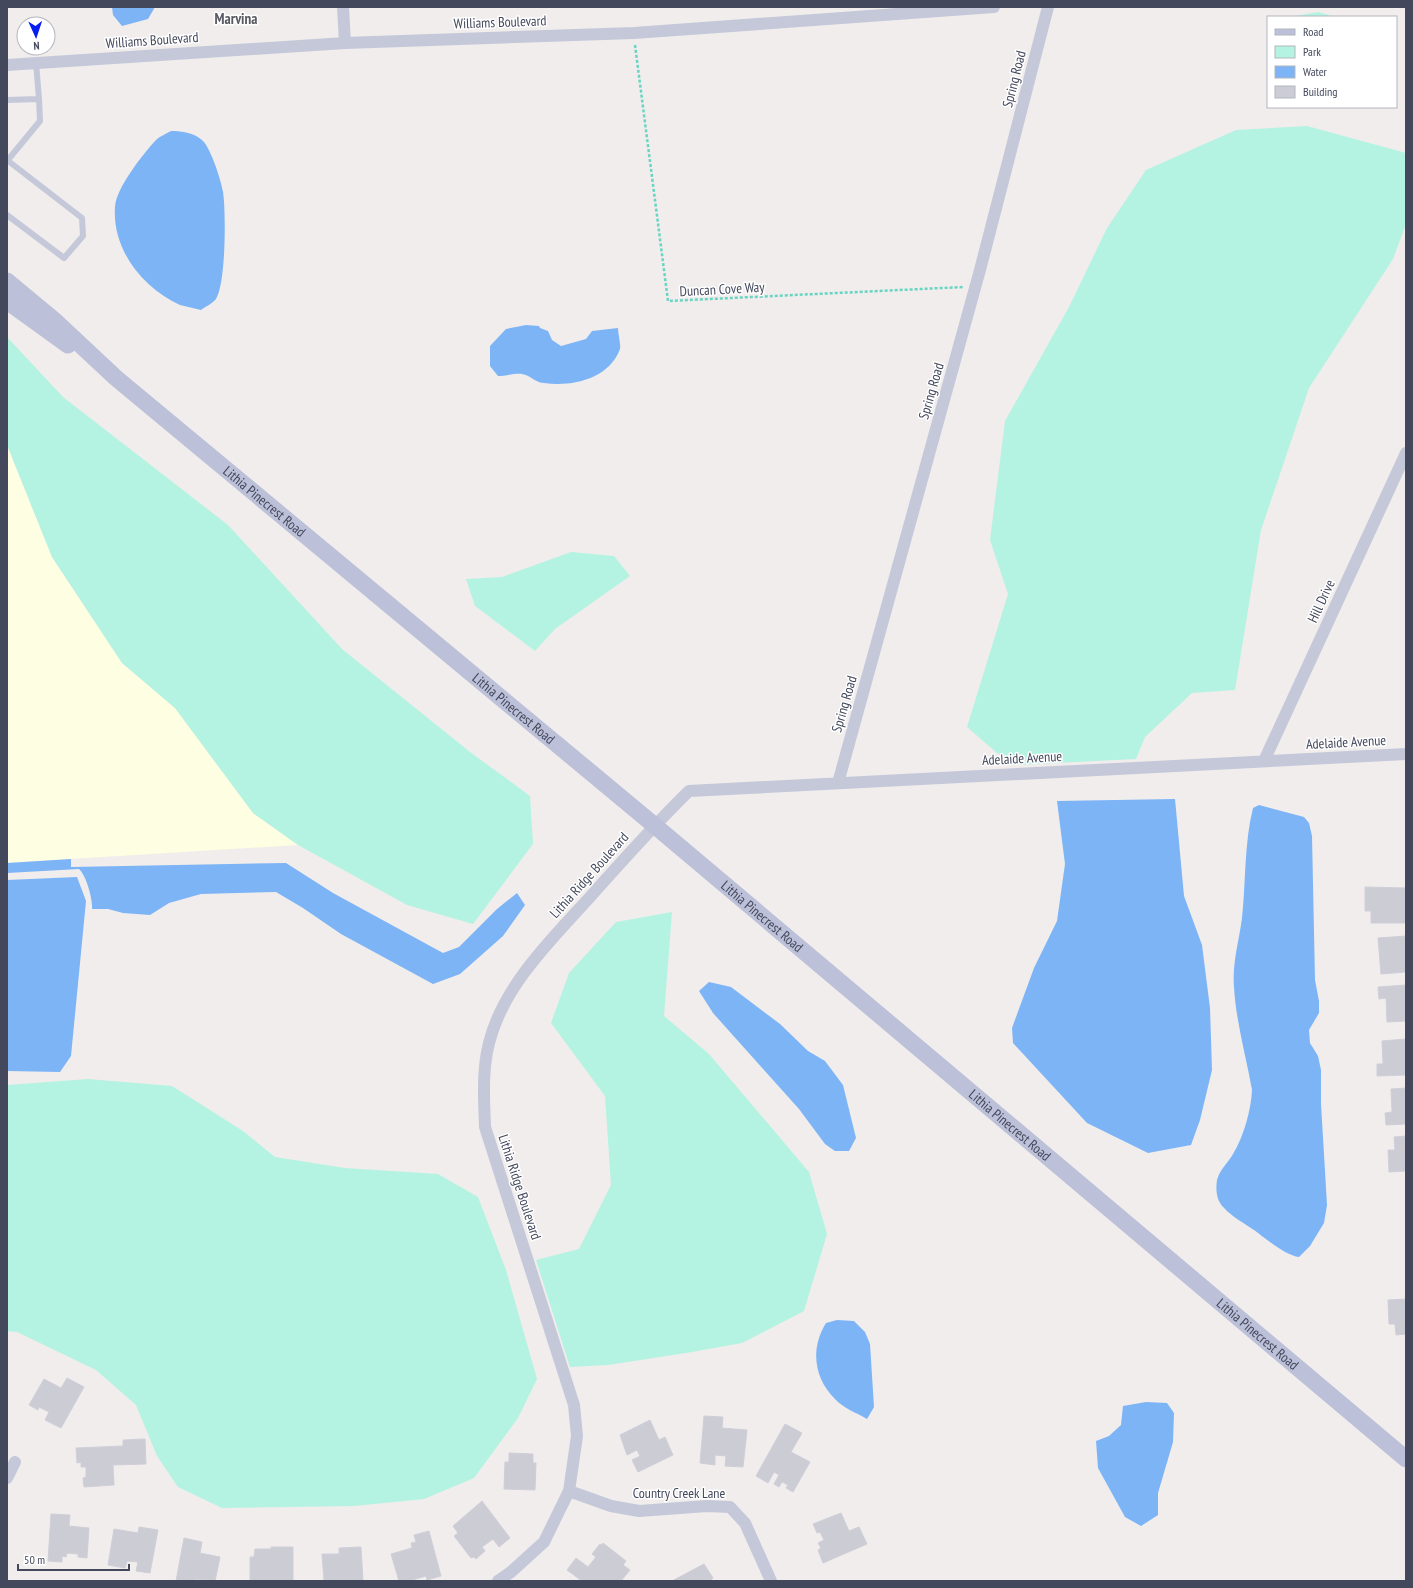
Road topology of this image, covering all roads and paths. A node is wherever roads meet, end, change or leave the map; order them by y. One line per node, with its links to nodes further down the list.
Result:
1 (343, 7): 5 (street)
2 (994, 7): 4 (street, Williams Boulevard)
3 (1048, 7): 13 (street, Spring Road)
4 (634, 33): 5 (street, Williams Boulevard); 13 (path, Duncan Cove Way)
5 (345, 43): 6 (street, Williams Boulevard)
6 (36, 63): 7 (street, Williams Boulevard); 8 (lane)
7 (7, 65)
8 (39, 99): 9 (lane); 10 (lane)
9 (7, 100)
10 (7, 160): 11 (lane)
11 (7, 216)
12 (7, 281): 15 (main road, Lithia Pinecrest Road)
13 (975, 287): 19 (street, Spring Road)
14 (7, 301): 15 (main road, Lithia Pinecrest Road)
15 (116, 378): 20 (main road, Lithia Pinecrest Road)
16 (1406, 453): 18 (street, Hill Drive)
17 (1406, 754): 18 (street, Adelaide Avenue)
18 (1264, 761): 19 (street, Adelaide Avenue)
19 (838, 783): 20 (street, Adelaide Avenue)
20 (654, 825): 21 (main road, Lithia Pinecrest Road); 24 (street, Lithia Ridge Boulevard)
21 (1406, 1459)
22 (15, 1462): 23 (street)
23 (7, 1478)
24 (569, 1491): 25 (street, Lithia Ridge Boulevard); 26 (street, Country Creek Lane)
25 (498, 1581)
26 (771, 1581)

